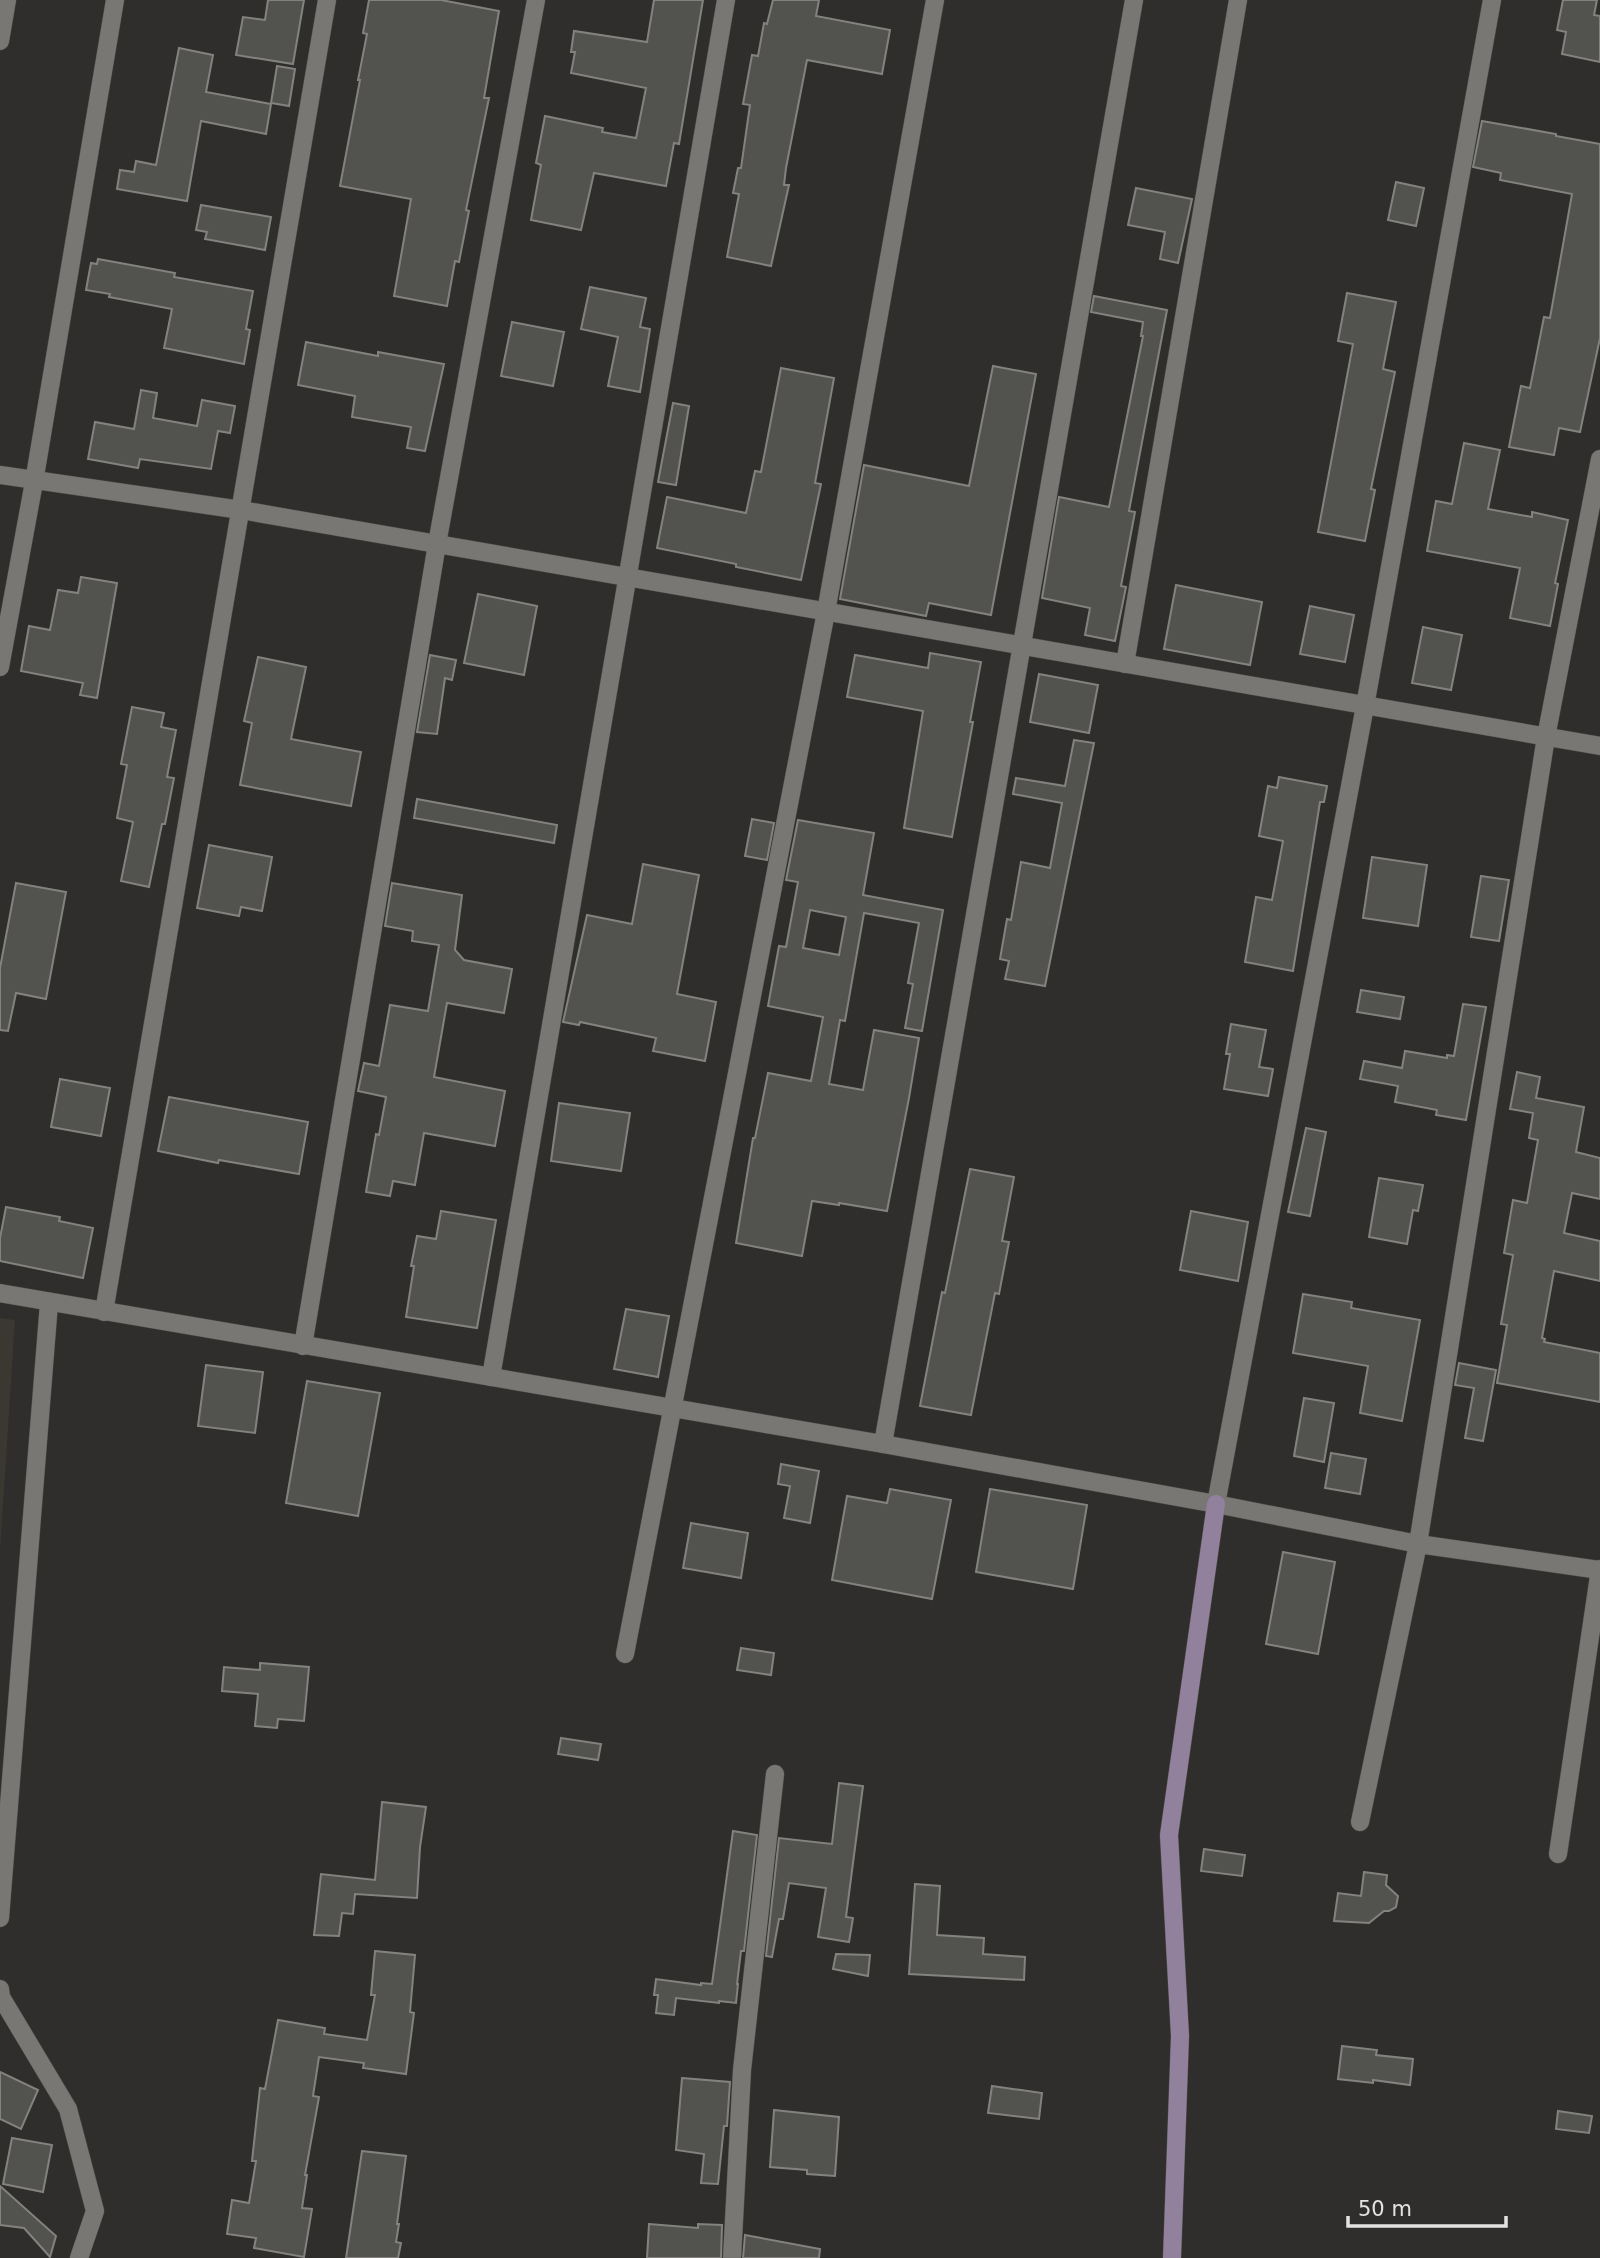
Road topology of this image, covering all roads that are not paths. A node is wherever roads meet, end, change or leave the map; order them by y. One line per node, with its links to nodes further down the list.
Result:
1 (7, 0): 10 (street)
2 (115, 0): 13 (street)
3 (327, 0): 14 (street)
4 (536, 0): 15 (street)
5 (726, 0): 16 (street)
6 (935, 0): 17 (street)
7 (1134, 0): 18 (street)
8 (1238, 0): 19 (street)
9 (1492, 0): 21 (street)
10 (0, 41)
11 (1600, 459): 22 (street)
12 (0, 475): 13 (street)
13 (34, 482): 14 (street); 20 (street)
14 (241, 510): 15 (street); 26 (street)
15 (437, 544): 16 (street); 27 (street)
16 (627, 577): 17 (street); 28 (street)
17 (827, 612): 18 (street); 29 (street)
18 (1022, 646): 19 (street); 30 (street)
19 (1125, 664): 21 (street)
20 (0, 667)
21 (1365, 706): 22 (street); 31 (street)
22 (1546, 737): 23 (street); 32 (street)
23 (1600, 746)
24 (0, 1293): 25 (street)
25 (49, 1303): 26 (street); 38 (street)
26 (104, 1312): 27 (street)
27 (303, 1346): 28 (street)
28 (491, 1377): 29 (street)
29 (674, 1408): 30 (street); 34 (street)
30 (883, 1444): 31 (street)
31 (1216, 1504): 32 (street); 42 (street)
32 (1418, 1544): 33 (street); 36 (street)
33 (1600, 1569): 37 (street)
34 (625, 1654)
35 (775, 1773): 41 (street)
36 (1360, 1822)
37 (1558, 1854)
38 (0, 1918)
39 (0, 1989): 40 (street)
40 (79, 2258)
41 (732, 2258)
42 (1172, 2258)

